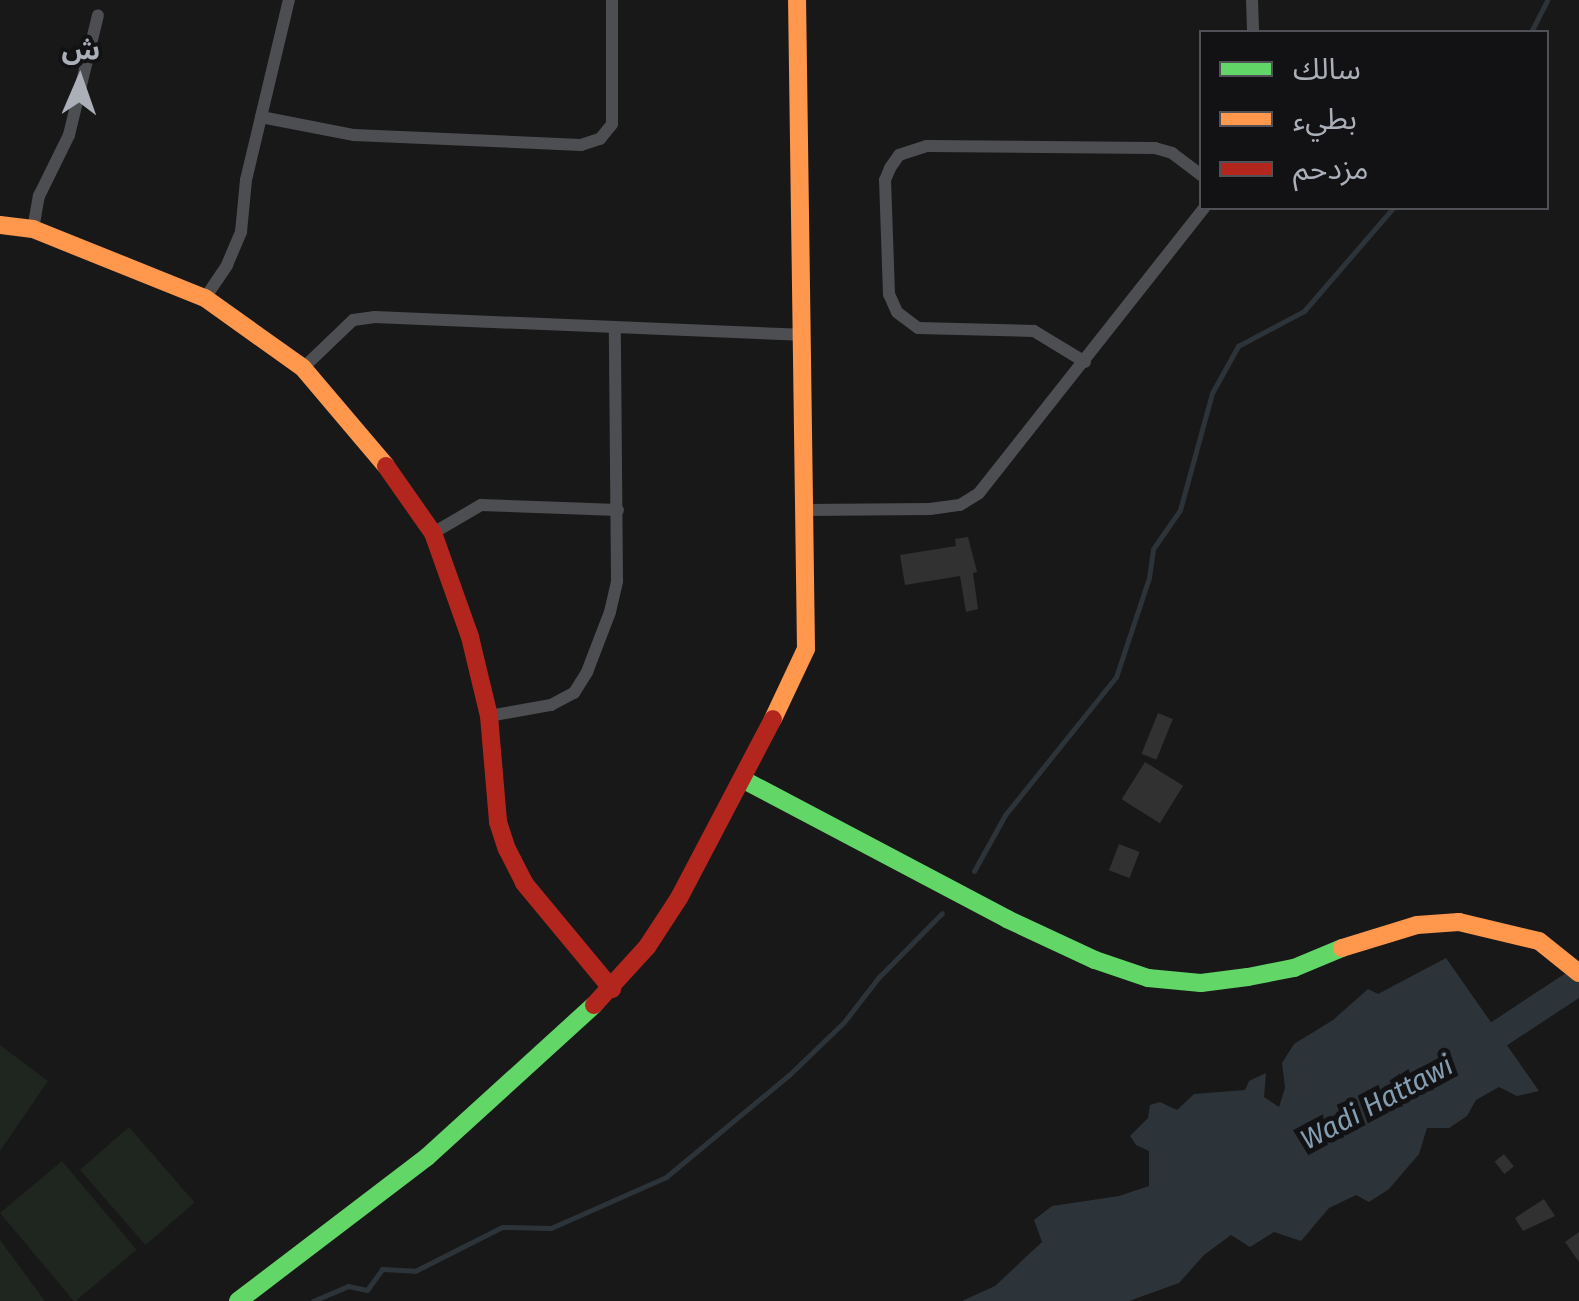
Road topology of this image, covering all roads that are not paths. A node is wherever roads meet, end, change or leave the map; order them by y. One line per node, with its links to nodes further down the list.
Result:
1 (288, 0): 7 (street)
2 (612, 0): 7 (street)
3 (797, 0): 14 (street)
4 (1252, 0): 6 (street)
5 (98, 15): 11 (street)
6 (1252, 30)
7 (260, 117): 12 (street)
8 (1199, 174): 15 (street)
9 (1202, 210): 15 (street)
10 (0, 225): 11 (street)
11 (34, 230): 12 (street)
12 (205, 298): 16 (street)
13 (615, 329): 14 (street); 16 (street); 17 (street)
14 (802, 335): 18 (street)
15 (1085, 362): 18 (street)
16 (303, 368): 19 (street)
17 (618, 510): 19 (street); 20 (street)
18 (805, 510): 21 (street)
19 (434, 533): 20 (street)
20 (489, 716): 23 (street)
21 (742, 779): 22 (street); 23 (street)
22 (1579, 973)
23 (612, 989): 24 (street)
24 (238, 1301)

